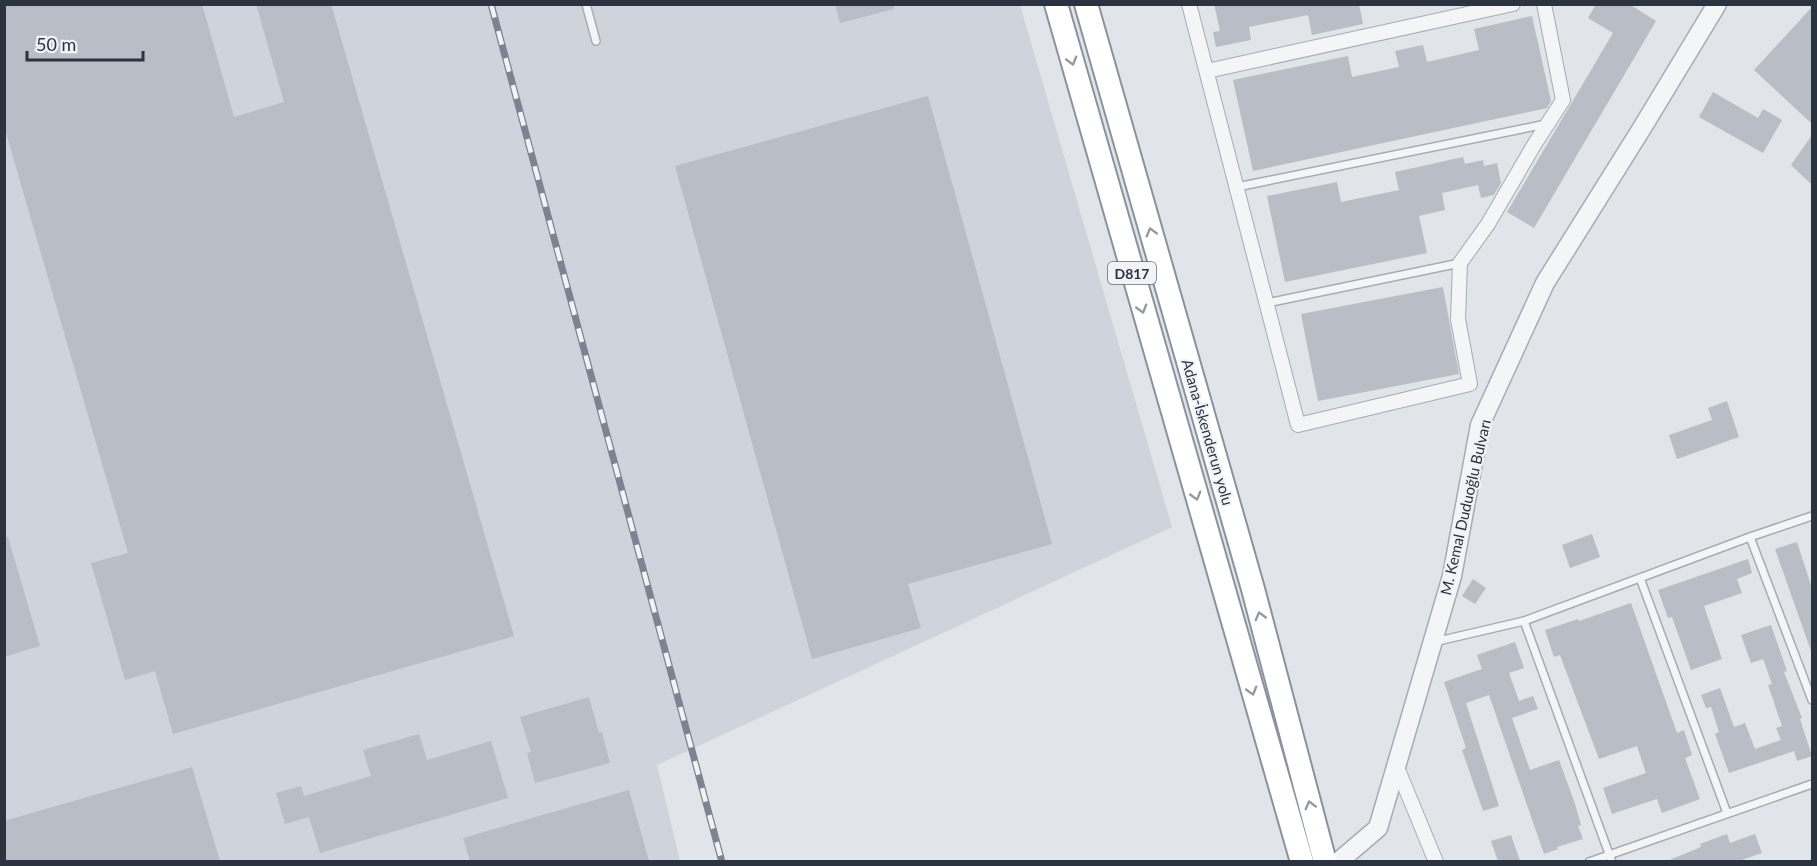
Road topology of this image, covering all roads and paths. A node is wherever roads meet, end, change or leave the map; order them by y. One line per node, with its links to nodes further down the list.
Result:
1 (586, 4): 8 (lane)
2 (1056, 4): 24 (highway, D817, one-way to 24)
3 (1086, 4): 25 (highway, Adana-İskenderun yolu / D817, one-way to 3)
4 (1189, 4): 9 (street)
5 (1513, 4): 9 (street)
6 (1544, 4): 10 (street)
7 (1717, 4): 18 (street, M. Kemal Duduoğlu Bulvarı)
8 (596, 41)
9 (1207, 71): 11 (street)
10 (1548, 124): 11 (lane); 12 (street)
11 (1237, 187): 13 (street)
12 (1460, 263): 13 (lane); 13 (street)
13 (1267, 303)
14 (1812, 516): 15 (lane)
15 (1750, 537): 16 (lane); 19 (lane)
16 (1640, 578): 17 (lane); 22 (lane)
17 (1524, 621): 18 (lane); 23 (lane)
18 (1432, 643): 20 (street, M. Kemal Duduoğlu Bulvarı)
19 (1812, 700)
20 (1396, 765): 26 (street, M. Kemal Duduoğlu Bulvarı); 27 (street)
21 (1812, 784): 22 (lane)
22 (1727, 813): 23 (lane)
23 (1611, 858): 28 (lane)
24 (1302, 861)
25 (1325, 861)
26 (1338, 861)
27 (1436, 861)
28 (1589, 861)

